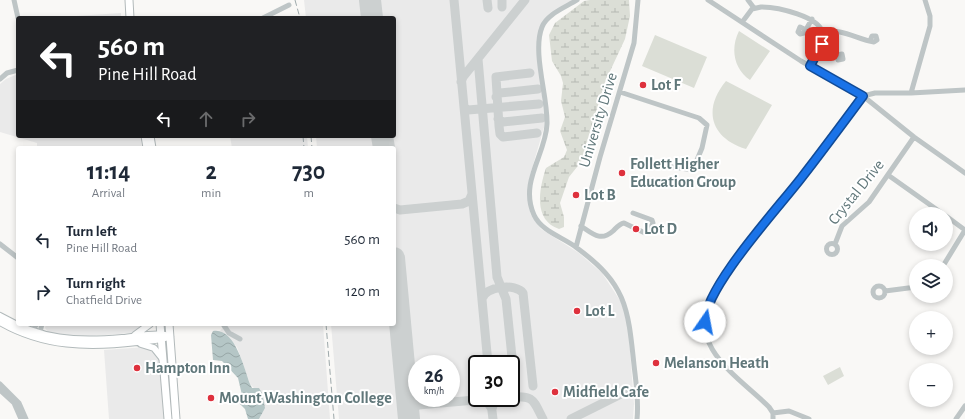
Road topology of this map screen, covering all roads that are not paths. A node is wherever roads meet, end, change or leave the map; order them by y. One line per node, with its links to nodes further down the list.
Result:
1 (14, 0): 11 (street)
2 (124, 0): 12 (highway)
3 (129, 0): 13 (highway)
4 (577, 0): 40 (street)
5 (638, 0): 26 (street, University Drive)
6 (708, 0): 16 (street)
7 (748, 0): 10 (street)
8 (925, 0): 27 (street)
9 (289, 5): 14 (street)
10 (754, 8): 15 (street); 16 (street)
11 (18, 16)
12 (125, 16)
13 (130, 16)
14 (267, 16)
15 (812, 19): 17 (street); 18 (street)
16 (743, 22): 22 (street)
17 (806, 30)
18 (823, 33): 19 (street); 20 (street)
19 (870, 41)
20 (821, 46): 21 (street); 22 (street)
21 (837, 56)
22 (810, 66): 28 (street)
23 (16, 71): 24 (street)
24 (0, 79)
25 (965, 90): 27 (street)
26 (620, 92): 30 (street); 36 (street, University Drive)
27 (911, 93): 28 (street)
28 (863, 96): 29 (street); 65 (street)
29 (914, 137): 31 (street); 32 (street, Crystal Drive)
30 (658, 165)
31 (965, 173)
32 (888, 175): 33 (street); 39 (street, Crystal Drive)
33 (933, 207)
34 (633, 213): 36 (street)
35 (953, 221): 37 (street)
36 (581, 226): 40 (street, University Drive)
37 (965, 230): 42 (street)
38 (0, 244): 41 (street)
39 (835, 244)
40 (576, 247): 70 (street)
41 (16, 256)
42 (947, 259)
43 (909, 288): 44 (street)
44 (885, 291)
45 (0, 316): 47 (main road)
46 (0, 322): 56 (main road)
47 (16, 324)
48 (19, 326): 55 (main road)
49 (35, 326): 55 (street)
50 (42, 326): 56 (street)
51 (148, 326): 60 (main road)
52 (160, 326): 58 (highway)
53 (169, 326): 57 (highway)
54 (224, 326): 59 (street)
55 (27, 330): 56 (main road)
56 (39, 336): 60 (main road)
57 (170, 336): 58 (main road); 69 (highway)
58 (161, 337): 60 (main road); 61 (highway)
59 (240, 339)
60 (129, 340): 61 (main road)
61 (163, 360): 68 (highway)
62 (0, 384): 67 (street)
63 (0, 390): 66 (street)
64 (965, 406): 72 (street)
65 (773, 416): 71 (street)
66 (21, 419)
67 (26, 419)
68 (168, 419)
69 (176, 419)
70 (637, 419)
71 (809, 419)
72 (956, 419)

